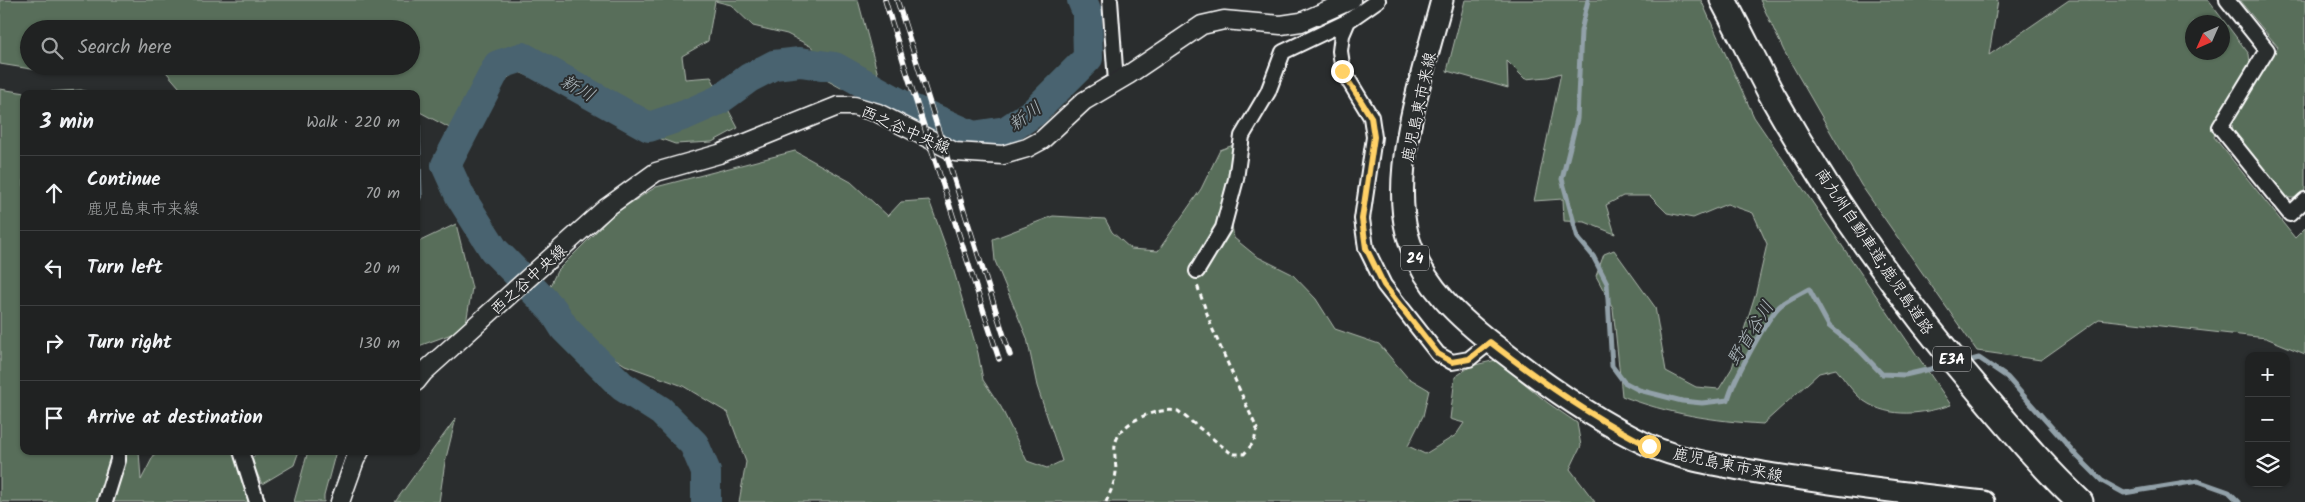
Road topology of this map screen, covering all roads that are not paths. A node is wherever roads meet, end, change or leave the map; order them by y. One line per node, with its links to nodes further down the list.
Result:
1 (1110, 0): 8 (street)
2 (1351, 0): 8 (street, 西之谷中央線)
3 (1378, 0): 7 (street)
4 (1442, 0): 11 (main road, 鹿児島東市来線 / 24)
5 (1723, 0): 20 (highway, 南九州自動車道;鹿児島道路 / E3A)
6 (2227, 0): 9 (street)
7 (1348, 21): 10 (street); 11 (street)
8 (1116, 82): 12 (street, 西之谷中央線)
9 (2305, 200)
10 (1197, 270)
11 (1490, 342): 19 (main road, 鹿児島東市来線 / 24)
12 (420, 377)
13 (118, 455): 16 (street)
14 (242, 455): 17 (street)
15 (358, 455): 18 (street)
16 (105, 502)
17 (257, 502)
18 (340, 502)
19 (1984, 502)
20 (2080, 502)

